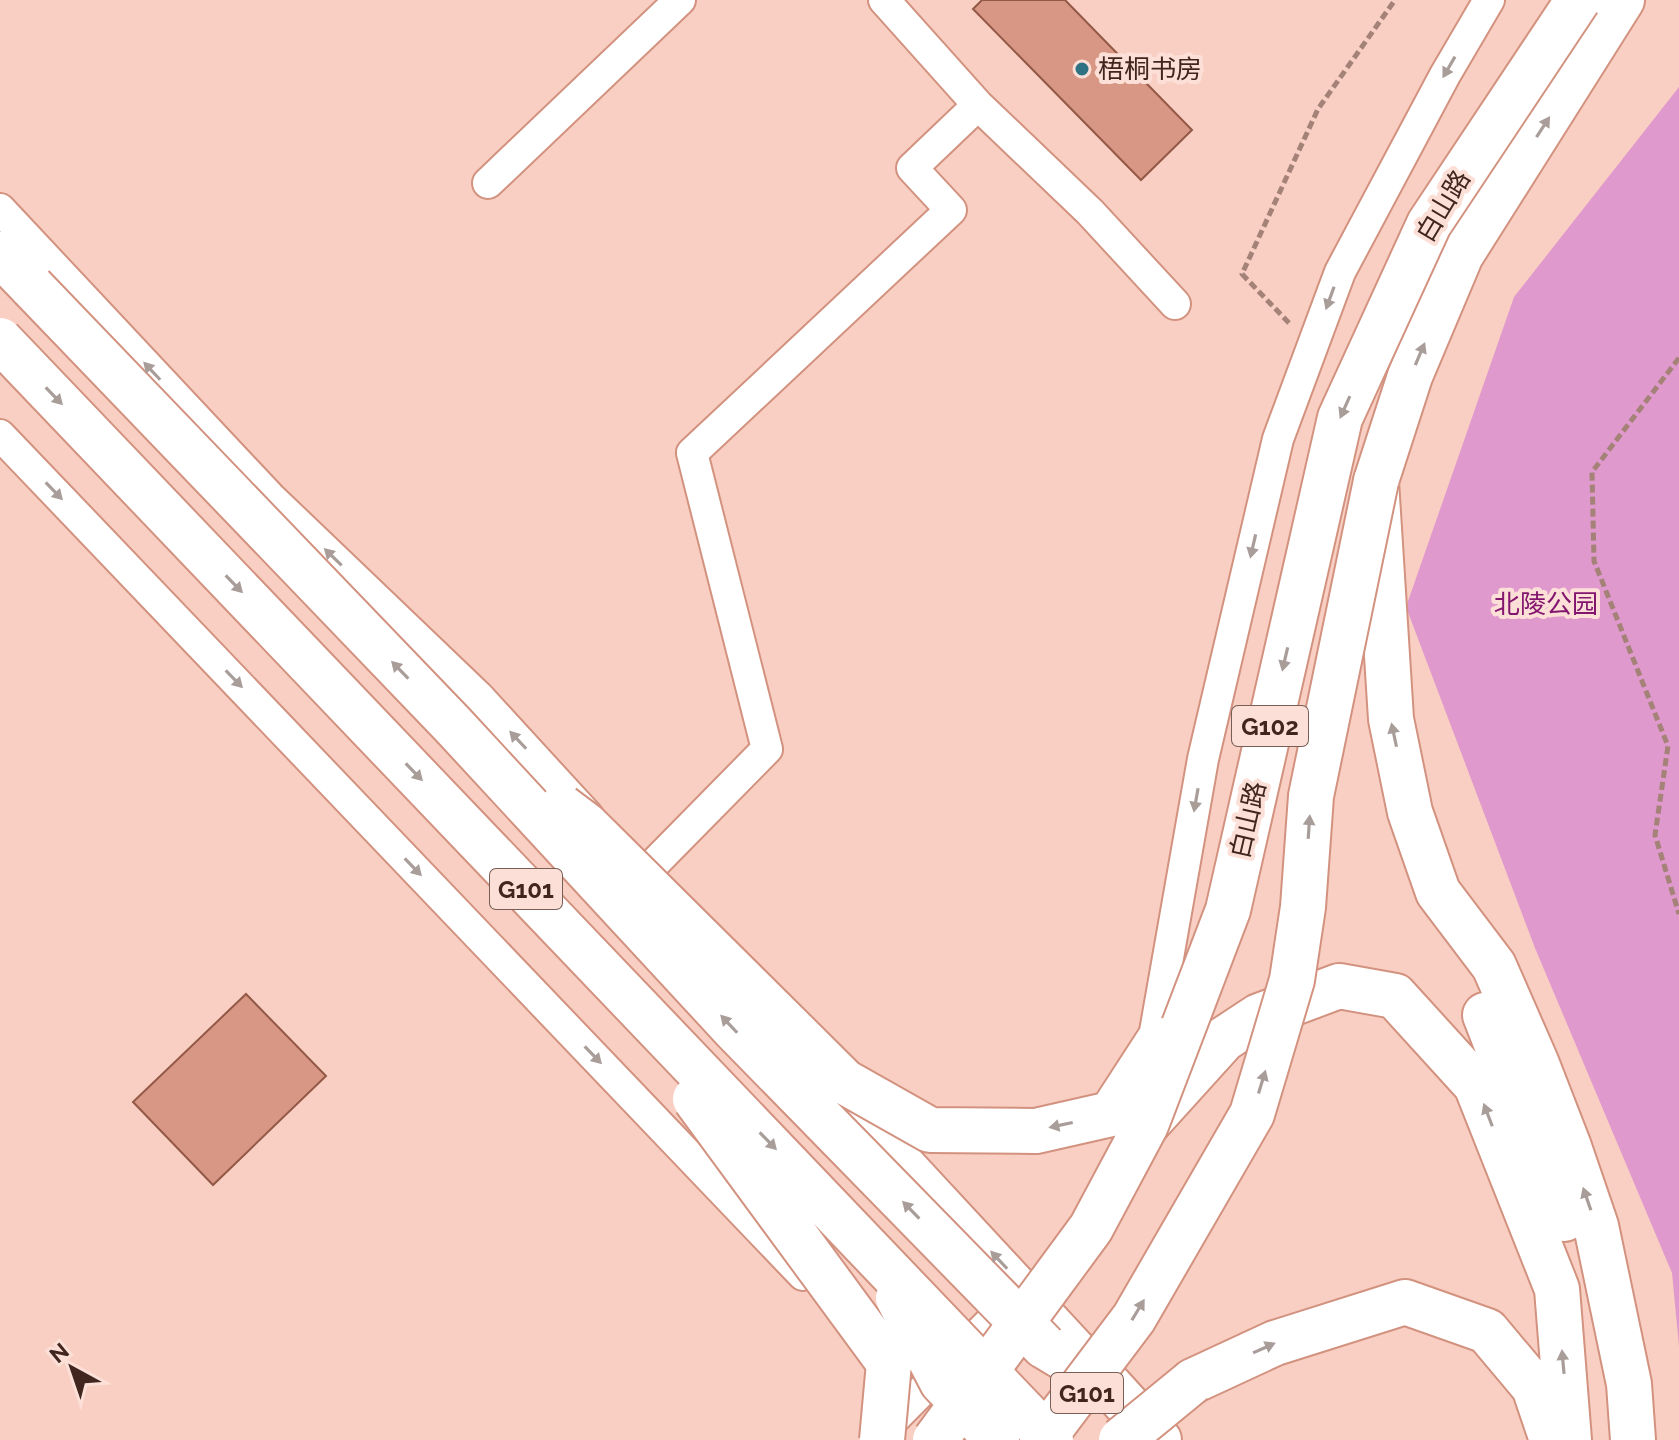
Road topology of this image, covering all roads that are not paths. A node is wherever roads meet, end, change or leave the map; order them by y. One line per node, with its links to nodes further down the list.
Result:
1 (680, 0): 7 (street)
2 (884, 0): 6 (street)
3 (1489, 0): 21 (street, one-way to 21)
4 (1578, 0): 14 (highway, 白山路 / G102, one-way to 14, bridge)
5 (1622, 0): 13 (highway, 白山路 / G102, one-way to 5)
6 (978, 105): 10 (street); 16 (street)
7 (488, 183)
8 (0, 209): 16 (street, one-way to 8)
9 (0, 254): 15 (highway, G101, one-way to 9, bridge)
10 (1175, 304)
11 (0, 340): 18 (highway, G101, one-way to 18, bridge)
12 (0, 435): 23 (street, one-way to 23)
13 (1376, 481): 17 (highway, one-way to 13, bridge); 29 (highway, 白山路 / G102, one-way to 13, bridge)
14 (1275, 701): 15 (highway, one-way to 15, bridge); 19 (highway, 白山路 / G102, bridge)
15 (452, 724): 22 (highway, G101, one-way to 15, bridge)
16 (643, 875): 21 (street, one-way to 16)
17 (1438, 892): 37 (highway); 38 (highway, one-way to 17)
18 (592, 958): 20 (highway, G101, one-way to 20, bridge); 25 (highway, bridge)
19 (1146, 1125): 26 (highway, 白山路 / G102, bridge); 36 (highway, one-way to 19, bridge)
20 (875, 1253): 28 (highway, bridge); 30 (highway, G101, bridge)
21 (1025, 1287): 23 (street); 34 (street)
22 (1044, 1346): 32 (highway, G101, bridge); 33 (highway, bridge)
23 (918, 1396): 24 (street); 27 (street)
24 (872, 1440)
25 (882, 1440)
26 (935, 1440)
27 (960, 1440)
28 (997, 1440)
29 (1042, 1440)
30 (1051, 1440)
31 (1121, 1440): 35 (highway, one-way to 35, bridge)
32 (1130, 1440)
33 (1159, 1440)
34 (1166, 1440)
35 (1552, 1440)
36 (1569, 1440)
37 (1608, 1440)
38 (1633, 1440)

